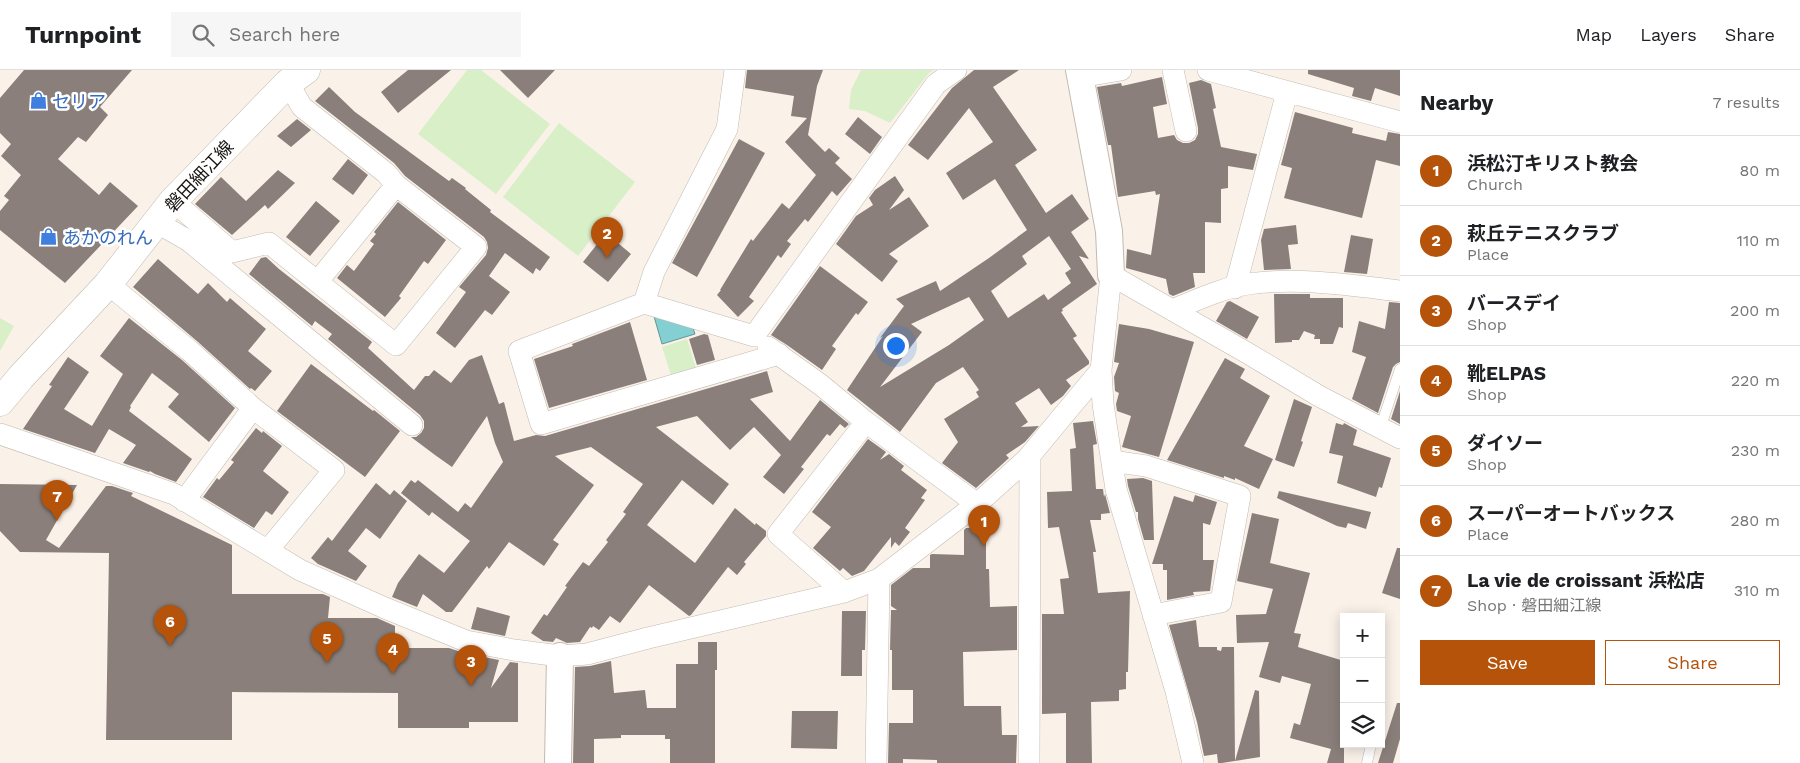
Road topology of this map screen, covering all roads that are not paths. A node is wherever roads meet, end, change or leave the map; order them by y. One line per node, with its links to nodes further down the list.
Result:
1 (735, 70): 18 (street)
2 (956, 70): 20 (street)
3 (1121, 70): 6 (street)
4 (1173, 70): 10 (street)
5 (1208, 70): 8 (street)
6 (1080, 74): 13 (street)
7 (297, 76): 11 (street); 12 (main road, 磐田細江線)
8 (1287, 92): 9 (street); 16 (street)
9 (1400, 122)
10 (1186, 131)
11 (396, 185): 14 (street); 14 (street)
12 (165, 211): 14 (street); 15 (main road, 磐田細江線); 28 (street)
13 (1111, 275): 19 (street); 23 (street)
14 (318, 281)
15 (108, 284): 24 (main road, 磐田細江線); 26 (street)
16 (1235, 288): 17 (street); 19 (street)
17 (1400, 290)
18 (644, 303): 20 (street); 21 (street)
19 (1172, 310): 29 (street)
20 (754, 336): 21 (street)
21 (779, 354): 27 (street)
22 (1400, 369): 29 (lane)
23 (1100, 370): 32 (street); 33 (street)
24 (11, 376): 25 (main road, 磐田細江線)
25 (0, 402)
26 (254, 408): 34 (street); 36 (street)
27 (866, 422): 35 (street); 38 (street)
28 (412, 425)
29 (1380, 429): 31 (street)
30 (0, 434): 34 (street)
31 (1400, 438)
32 (1030, 455): 35 (street); 44 (street)
33 (1112, 461): 39 (street); 39 (street)
34 (184, 501): 36 (street)
35 (977, 504): 37 (street)
36 (268, 550): 40 (street)
37 (878, 579): 38 (street); 43 (street)
38 (844, 592): 40 (street)
39 (1153, 615): 45 (street)
40 (560, 656): 42 (street)
41 (1370, 749): 46 (lane)
42 (558, 763)
43 (876, 763)
44 (1029, 763)
45 (1193, 763)
46 (1367, 763)

